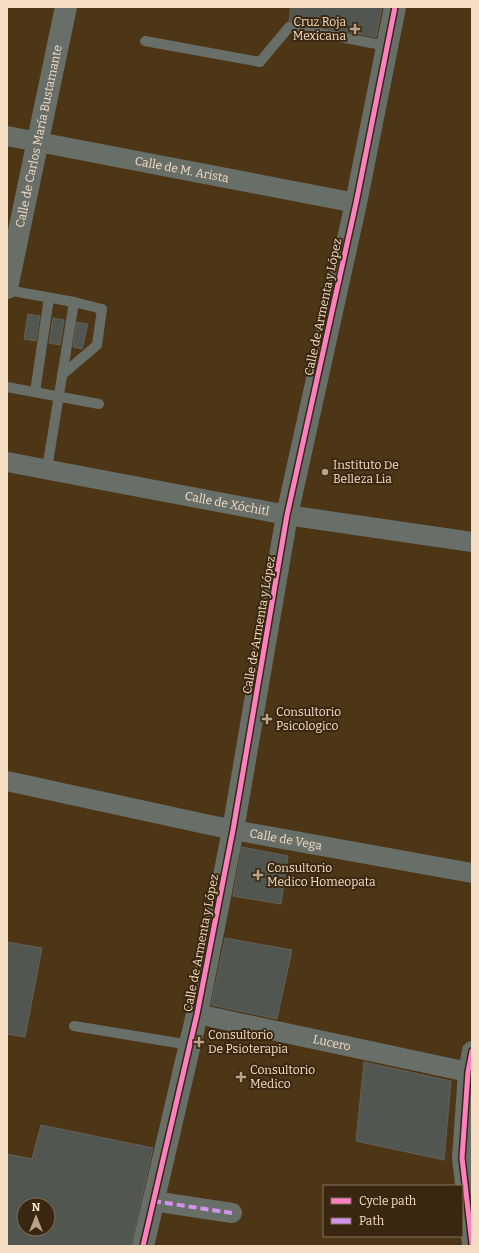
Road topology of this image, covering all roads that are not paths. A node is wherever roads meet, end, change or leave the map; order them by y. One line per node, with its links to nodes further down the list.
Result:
1 (66, 7): 6 (street, Calle de Carlos María Bustamante)
2 (396, 7): 4 (street, Calle de Armenta y López)
3 (144, 41): 4 (lane)
4 (387, 46): 7 (street, Calle de Armenta y López)
5 (7, 136): 6 (street, Calle de M. Arista)
6 (38, 142): 7 (street, Calle de M. Arista); 8 (street, Calle de Carlos María Bustamante)
7 (356, 203): 18 (street, Calle de Armenta y López)
8 (7, 289): 9 (lane)
9 (49, 298): 10 (lane); 13 (lane)
10 (74, 302): 11 (lane); 11 (lane)
11 (62, 375): 14 (lane)
12 (7, 387): 13 (lane)
13 (35, 392): 14 (lane)
14 (59, 396): 15 (lane); 17 (lane)
15 (99, 404)
16 (7, 462): 17 (street, Calle de Xóchitl)
17 (48, 469): 18 (street, Calle de Xóchitl)
18 (288, 515): 19 (street, Calle de Xóchitl); 21 (street, Calle de Armenta y López)
19 (472, 542)
20 (7, 781): 21 (street, Calle de Vega)
21 (234, 830): 22 (street, Calle de Vega); 23 (street, Calle de Armenta y López)
22 (472, 874)
23 (197, 1014): 25 (street, Calle de Armenta y López); 27 (street, Lucero)
24 (74, 1026): 25 (lane)
25 (190, 1045): 29 (street, Calle de Armenta y López)
26 (472, 1051): 27 (street)
27 (468, 1072): 28 (street)
28 (467, 1158): 31 (street)
29 (154, 1201): 30 (street); 32 (street, Calle de Armenta y López)
30 (232, 1213)
31 (472, 1244)
32 (143, 1246)

